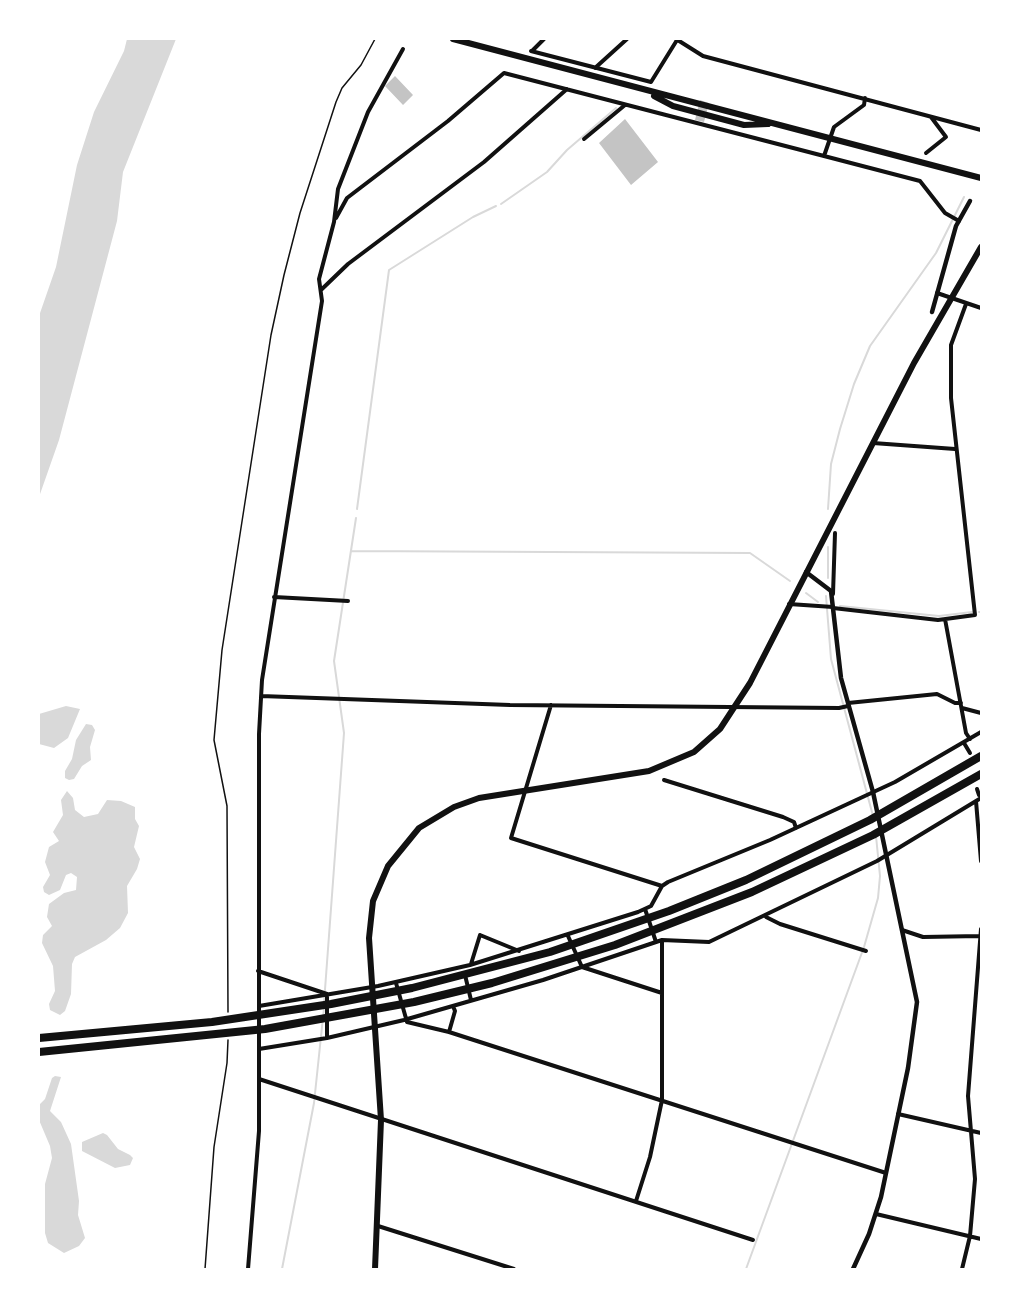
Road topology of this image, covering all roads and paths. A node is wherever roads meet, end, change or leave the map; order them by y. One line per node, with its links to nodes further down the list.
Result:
1 (375, 39): 84 (path)
2 (453, 39): 15 (main road)
3 (544, 39): 9 (street)
4 (627, 39): 9 (street)
5 (687, 39): 7 (street)
6 (677, 40): 7 (street); 9 (street)
7 (683, 45): 11 (street)
8 (404, 49): 22 (street)
9 (594, 68)
10 (567, 89): 12 (street); 22 (street); 24 (street)
11 (865, 98): 13 (street); 15 (street)
12 (626, 104): 16 (street); 18 (street)
13 (931, 116): 14 (street); 17 (street)
14 (981, 130)
15 (829, 138): 18 (street); 19 (main road)
16 (584, 139)
17 (926, 153)
18 (824, 156): 21 (street)
19 (981, 178)
20 (970, 201): 21 (street)
21 (959, 221): 25 (street)
22 (334, 222): 24 (street)
23 (981, 247): 26 (main road)
24 (322, 289): 34 (street)
25 (937, 293): 26 (street); 29 (street)
26 (950, 298): 27 (street); 30 (main road)
27 (966, 304): 28 (street); 31 (street)
28 (981, 308)
29 (932, 312)
30 (872, 443): 31 (street); 33 (main road)
31 (955, 449): 39 (street)
32 (835, 532): 35 (street)
33 (806, 572): 35 (street); 37 (main road)
34 (274, 597): 36 (street); 42 (street)
35 (833, 598): 38 (street)
36 (348, 601)
37 (789, 604): 38 (street); 46 (main road)
38 (833, 608): 41 (street); 44 (street)
39 (974, 608): 40 (street); 41 (street)
40 (981, 608)
41 (945, 619): 45 (street)
42 (261, 696): 43 (street); 76 (street)
43 (551, 705): 46 (street); 56 (street)
44 (848, 705): 45 (street); 46 (street); 57 (street)
45 (962, 705): 47 (street); 49 (street)
46 (737, 707): 56 (main road)
47 (981, 713)
48 (981, 732): 49 (street)
49 (970, 739): 50 (street)
50 (964, 743): 51 (street); 57 (street)
51 (970, 753)
52 (981, 756): 88 (highway)
53 (981, 774): 92 (highway)
54 (664, 780): 60 (street)
55 (977, 789): 58 (street)
56 (527, 790): 63 (street); 78 (main road)
57 (871, 793): 60 (street); 61 (street)
58 (980, 797): 59 (street)
59 (976, 801): 61 (street); 62 (street)
60 (796, 828): 63 (street)
61 (885, 856): 65 (street); 67 (street)
62 (981, 861)
63 (662, 886): 64 (street)
64 (645, 909): 68 (street); 70 (street)
65 (766, 917): 70 (street); 72 (street)
66 (981, 929): 69 (street)
67 (902, 930): 69 (street); 95 (street)
68 (568, 936): 71 (street); 75 (street)
69 (981, 936): 97 (street)
70 (659, 941): 75 (street); 79 (street)
71 (519, 951): 73 (street); 73 (street)
72 (866, 951)
73 (470, 965): 74 (street)
74 (463, 967): 77 (street); 81 (street)
75 (582, 967): 79 (street); 81 (street)
76 (258, 971): 80 (street); 82 (street)
77 (396, 983): 78 (street); 85 (street)
78 (371, 988): 80 (street); 86 (main road)
79 (662, 993): 94 (street)
80 (325, 994): 82 (street); 89 (street)
81 (471, 1000): 83 (street)
82 (259, 1006): 91 (street)
83 (453, 1006): 85 (street); 87 (street)
84 (228, 1019)
85 (404, 1020): 86 (street); 87 (street)
86 (375, 1026): 89 (street); 96 (main road)
87 (449, 1032): 94 (street)
88 (39, 1038)
89 (323, 1038): 91 (street)
90 (228, 1041): 106 (path)
91 (259, 1049): 93 (street)
92 (39, 1052)
93 (259, 1079): 96 (street); 107 (street)
94 (662, 1101): 99 (street); 100 (street)
95 (898, 1114): 97 (street); 99 (street)
96 (381, 1120): 100 (street); 102 (main road)
97 (971, 1131): 98 (street); 103 (street)
98 (981, 1133)
99 (886, 1173): 101 (street)
100 (636, 1201): 105 (street)
101 (876, 1214): 103 (street); 110 (street)
102 (378, 1226): 108 (main road); 109 (street)
103 (970, 1236): 104 (street); 111 (street)
104 (981, 1239)
105 (753, 1240)
106 (205, 1269)
107 (248, 1269)
108 (375, 1269)
109 (514, 1269)
110 (853, 1269)
111 (963, 1269)

